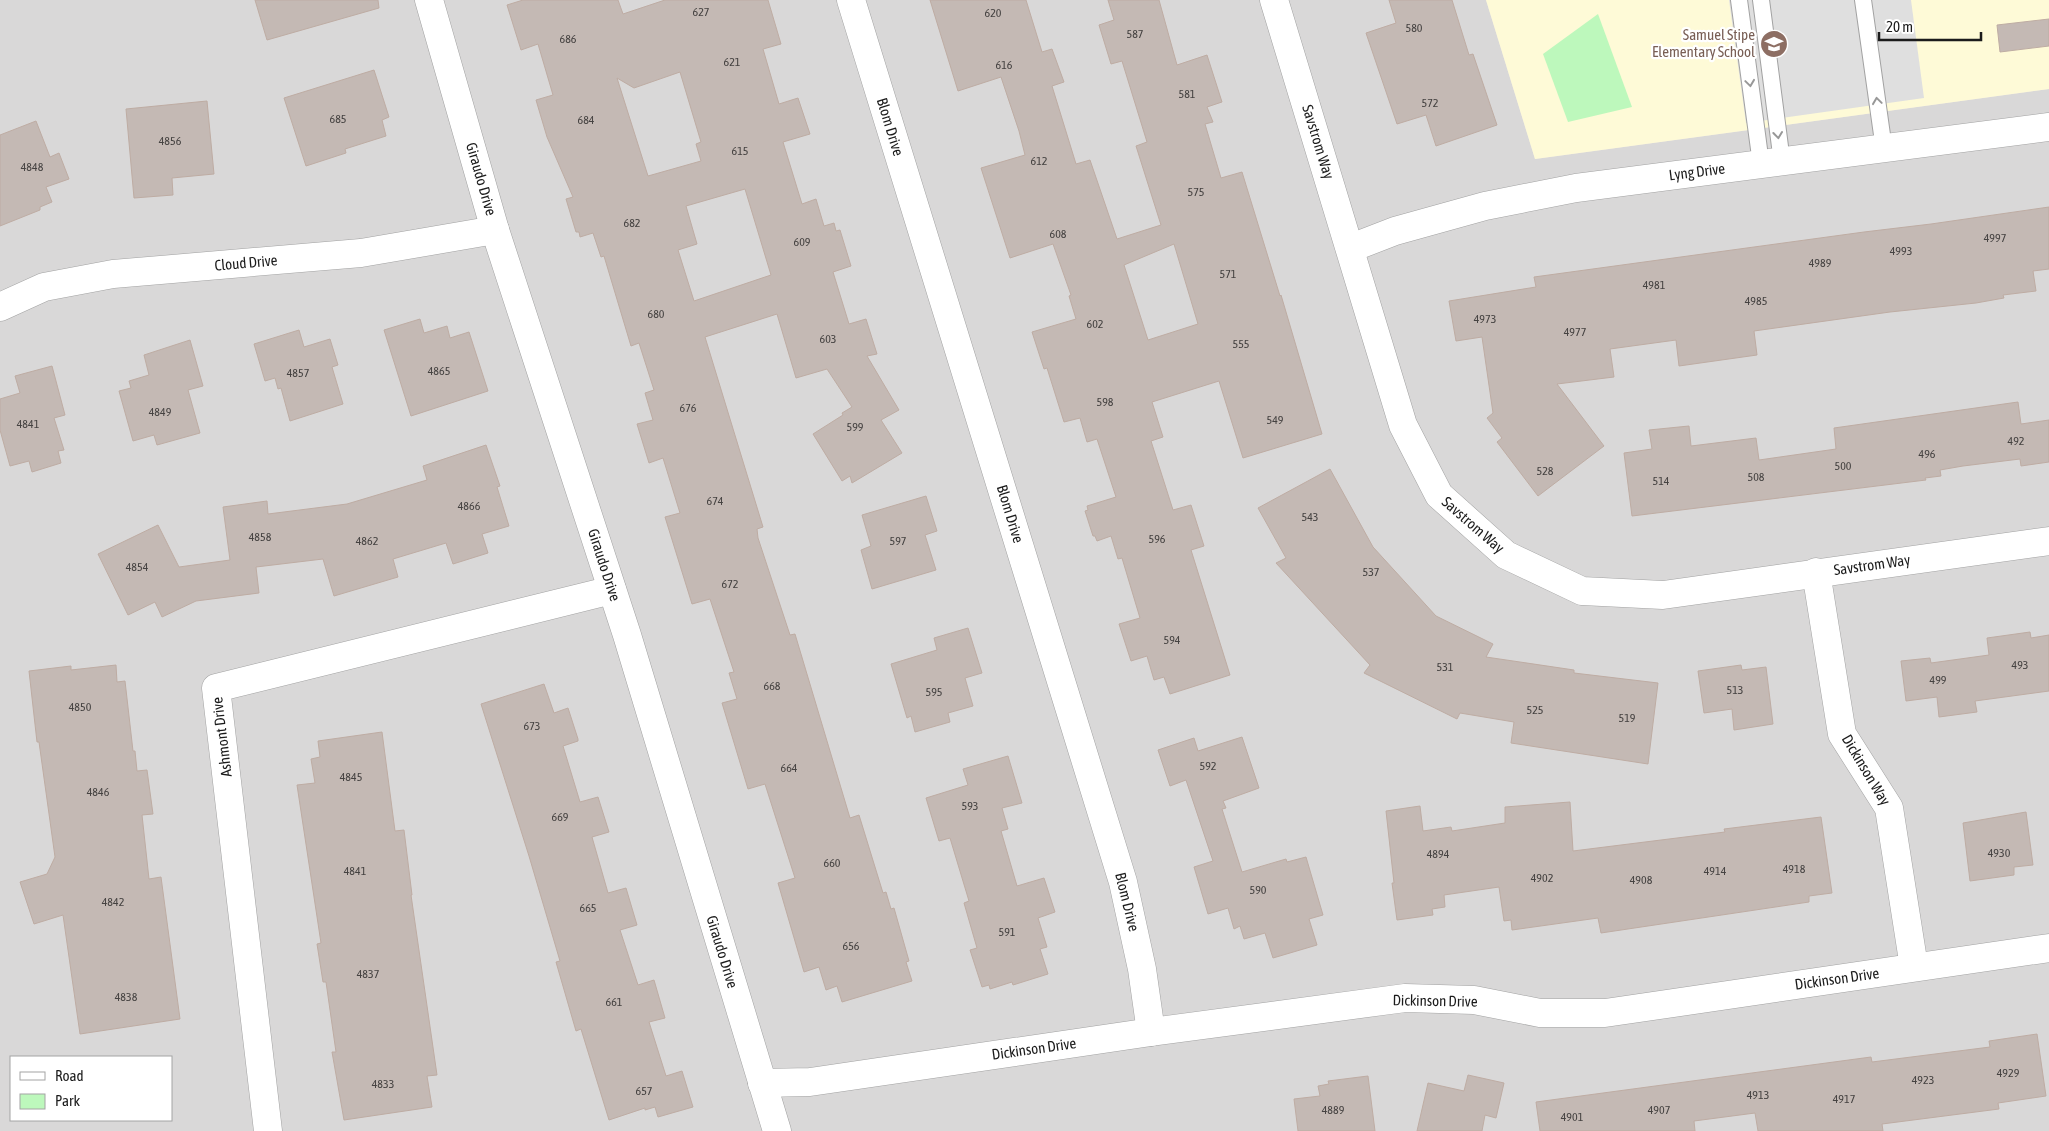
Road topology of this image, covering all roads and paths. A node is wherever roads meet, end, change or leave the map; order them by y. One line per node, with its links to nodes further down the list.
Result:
1 (429, 0): 10 (street, Giraudo Drive)
2 (851, 0): 18 (street, Blom Drive)
3 (1274, 0): 11 (street, Savstrom Way)
4 (1739, 0): 9 (lane, one-way to 9)
5 (1761, 0): 9 (lane, one-way to 9)
6 (1863, 0): 8 (lane, one-way to 6)
7 (2049, 127): 8 (street, Lyng Drive)
8 (1884, 149): 9 (street, Lyng Drive)
9 (1772, 163): 11 (street, Lyng Drive)
10 (495, 230): 12 (street, Cloud Drive); 15 (street, Giraudo Drive)
11 (1351, 248): 14 (street, Savstrom Way)
12 (0, 308)
13 (2049, 541): 14 (street, Savstrom Way)
14 (1816, 572): 17 (street, Dickinson Way)
15 (612, 590): 19 (street, Giraudo Drive); 20 (street, Ashmont Drive)
16 (2049, 948): 17 (street, Dickinson Drive)
17 (1914, 968): 18 (street, Dickinson Drive)
18 (1151, 1032): 19 (street, Dickinson Drive)
19 (762, 1083): 21 (street, Giraudo Drive)
20 (268, 1131)
21 (777, 1131)

